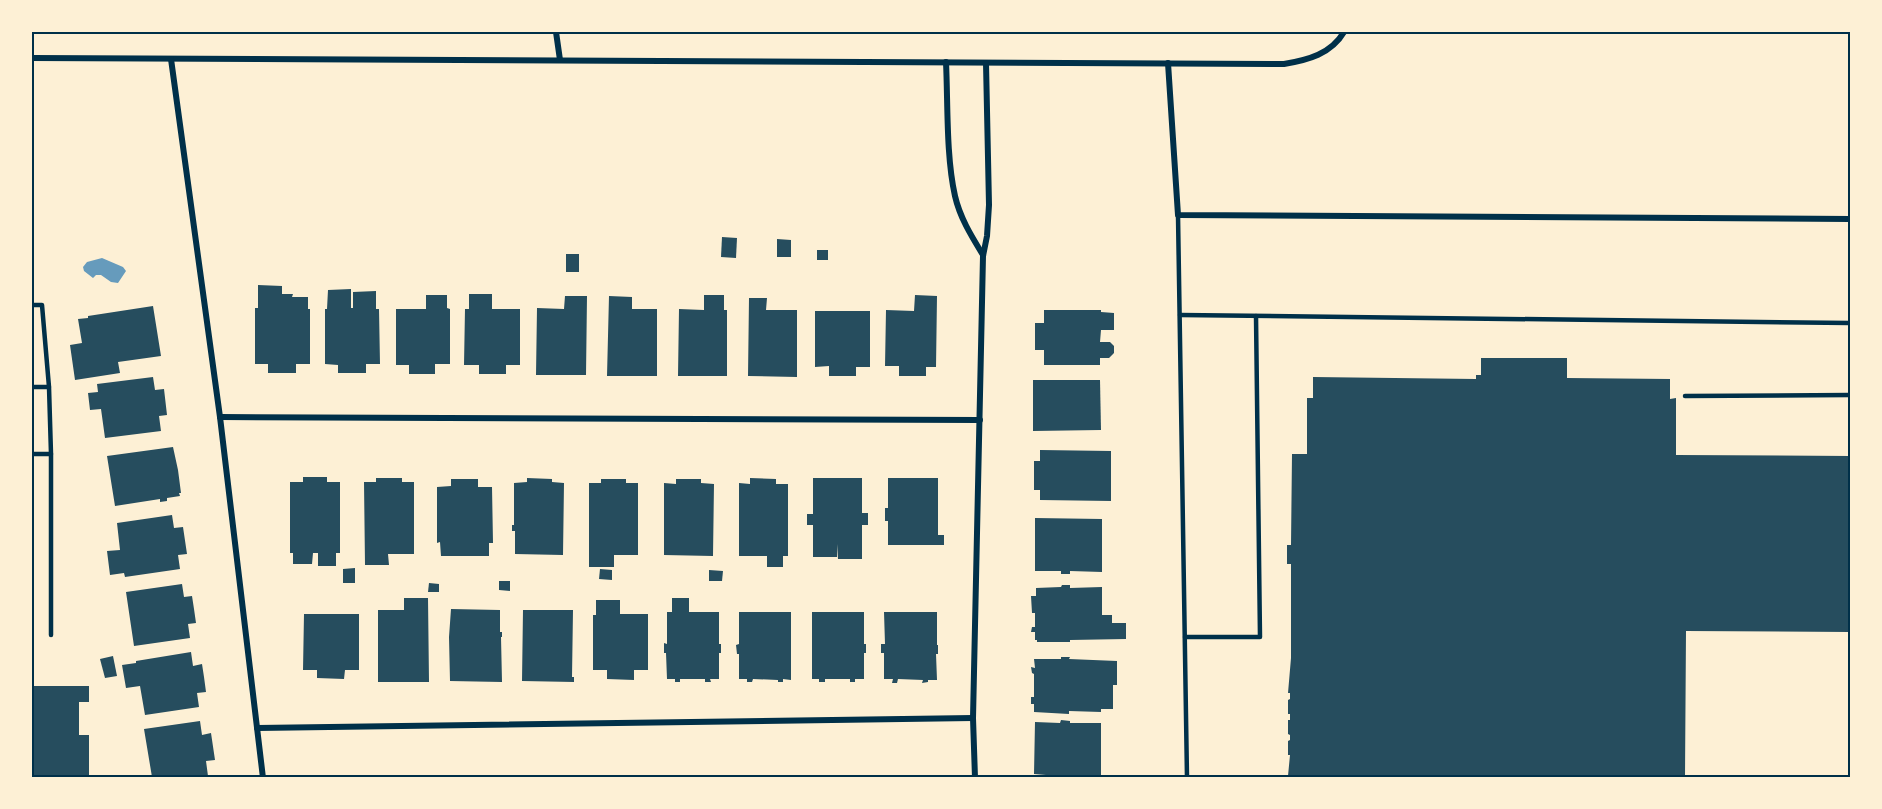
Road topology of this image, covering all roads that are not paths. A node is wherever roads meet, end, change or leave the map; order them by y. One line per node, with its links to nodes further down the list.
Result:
1 (556, 32): 5 (street)
2 (1344, 32): 8 (street)
3 (32, 58): 4 (street)
4 (171, 58): 5 (street); 20 (street)
5 (561, 60): 6 (street)
6 (946, 62): 7 (street); 11 (street)
7 (986, 63): 8 (street); 11 (street)
8 (1168, 63): 9 (street)
9 (1178, 214): 10 (street); 13 (lane)
10 (1851, 219)
11 (983, 256): 21 (street)
12 (32, 305): 17 (lane)
13 (1180, 315): 14 (lane); 25 (lane)
14 (1256, 316): 15 (lane); 25 (lane)
15 (1851, 323)
16 (32, 387): 17 (lane)
17 (49, 387): 23 (lane)
18 (1851, 395): 19 (lane)
19 (1685, 396)
20 (220, 417): 21 (street); 27 (street)
21 (980, 420): 26 (street)
22 (32, 454): 23 (lane)
23 (51, 454): 24 (lane)
24 (51, 635)
25 (1185, 637): 30 (lane)
26 (973, 718): 27 (street); 29 (street)
27 (256, 728): 28 (street)
28 (263, 777)
29 (975, 777)
30 (1187, 777)

